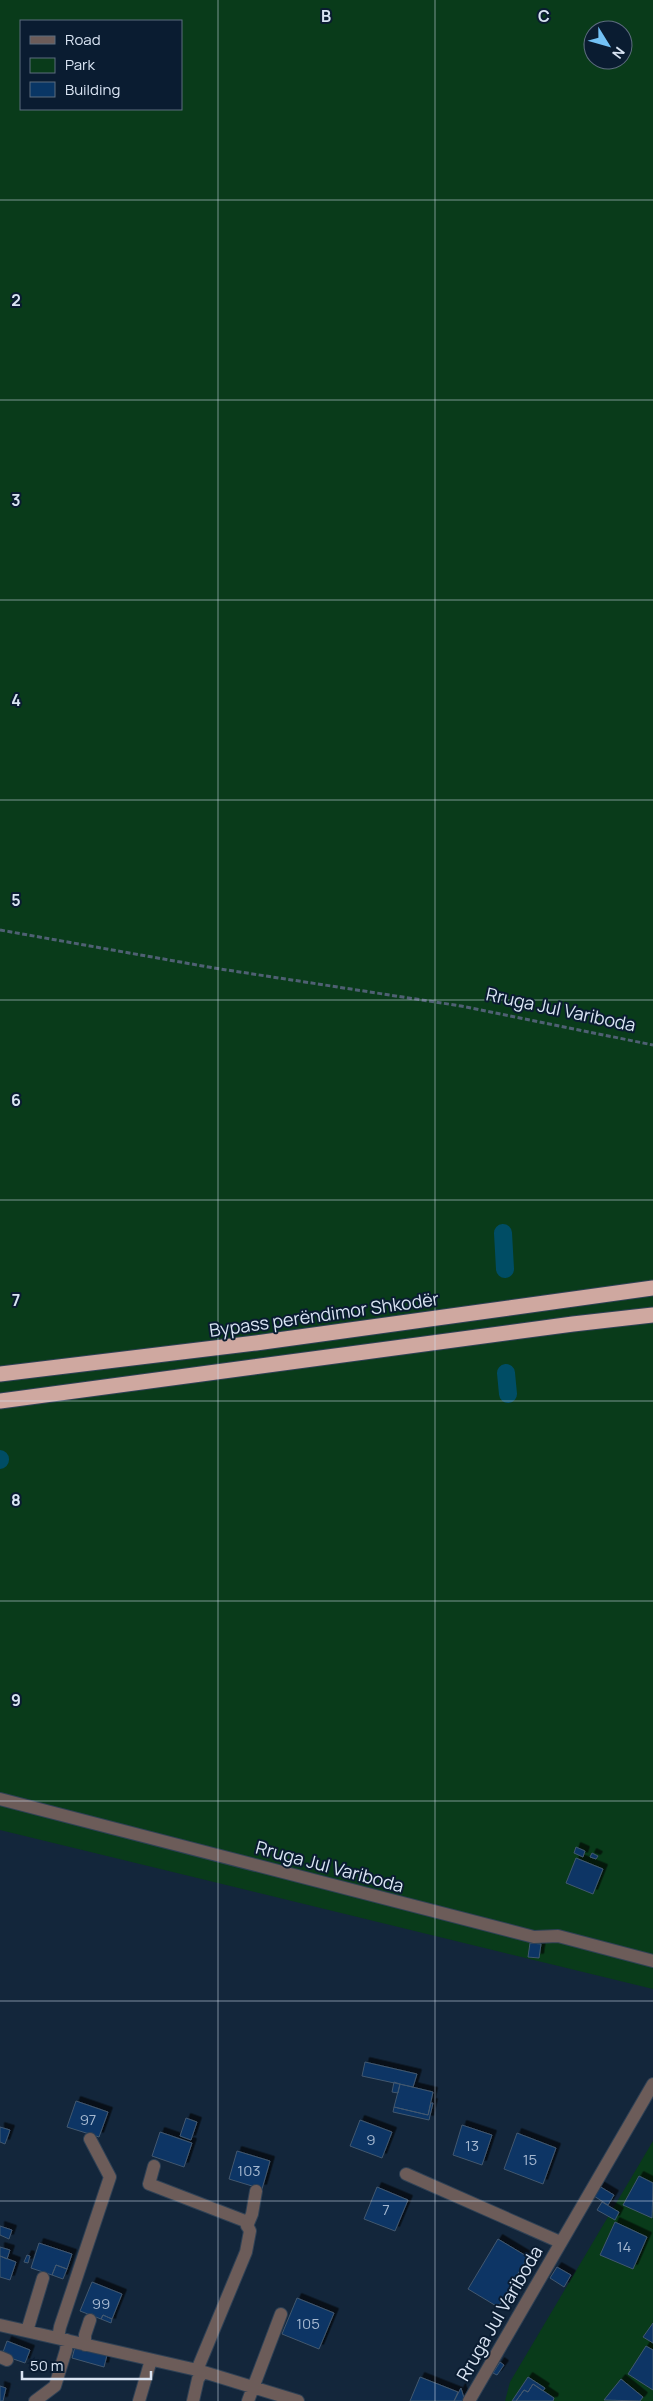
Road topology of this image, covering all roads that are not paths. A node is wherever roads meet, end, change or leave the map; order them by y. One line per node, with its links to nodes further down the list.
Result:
1 (653, 1288): 3 (highway, Bypass perëndimor Shkodër)
2 (653, 1315): 4 (highway)
3 (0, 1374)
4 (0, 1401)
5 (0, 1798): 6 (street, Rruga Jul Variboda)
6 (653, 1961)
7 (653, 2084): 13 (street, Rruga Jul Variboda)
8 (90, 2139): 19 (street)
9 (154, 2166): 12 (street)
10 (406, 2174): 13 (street, Rruga Jul Variboda)
11 (256, 2191): 12 (street)
12 (248, 2226): 22 (street)
13 (560, 2242): 29 (street, Rruga Jul Variboda)
14 (43, 2278): 18 (street)
15 (281, 2314): 23 (street)
16 (90, 2320): 20 (street)
17 (0, 2325): 18 (street)
18 (27, 2331): 19 (street)
19 (63, 2339): 20 (street); 24 (street)
20 (85, 2344): 21 (street)
21 (151, 2360): 22 (street); 25 (street)
22 (200, 2371): 23 (street); 26 (street)
23 (253, 2387): 27 (street); 28 (street)
24 (36, 2401)
25 (139, 2401)
26 (193, 2401)
27 (248, 2401)
28 (297, 2401)
29 (469, 2401)

